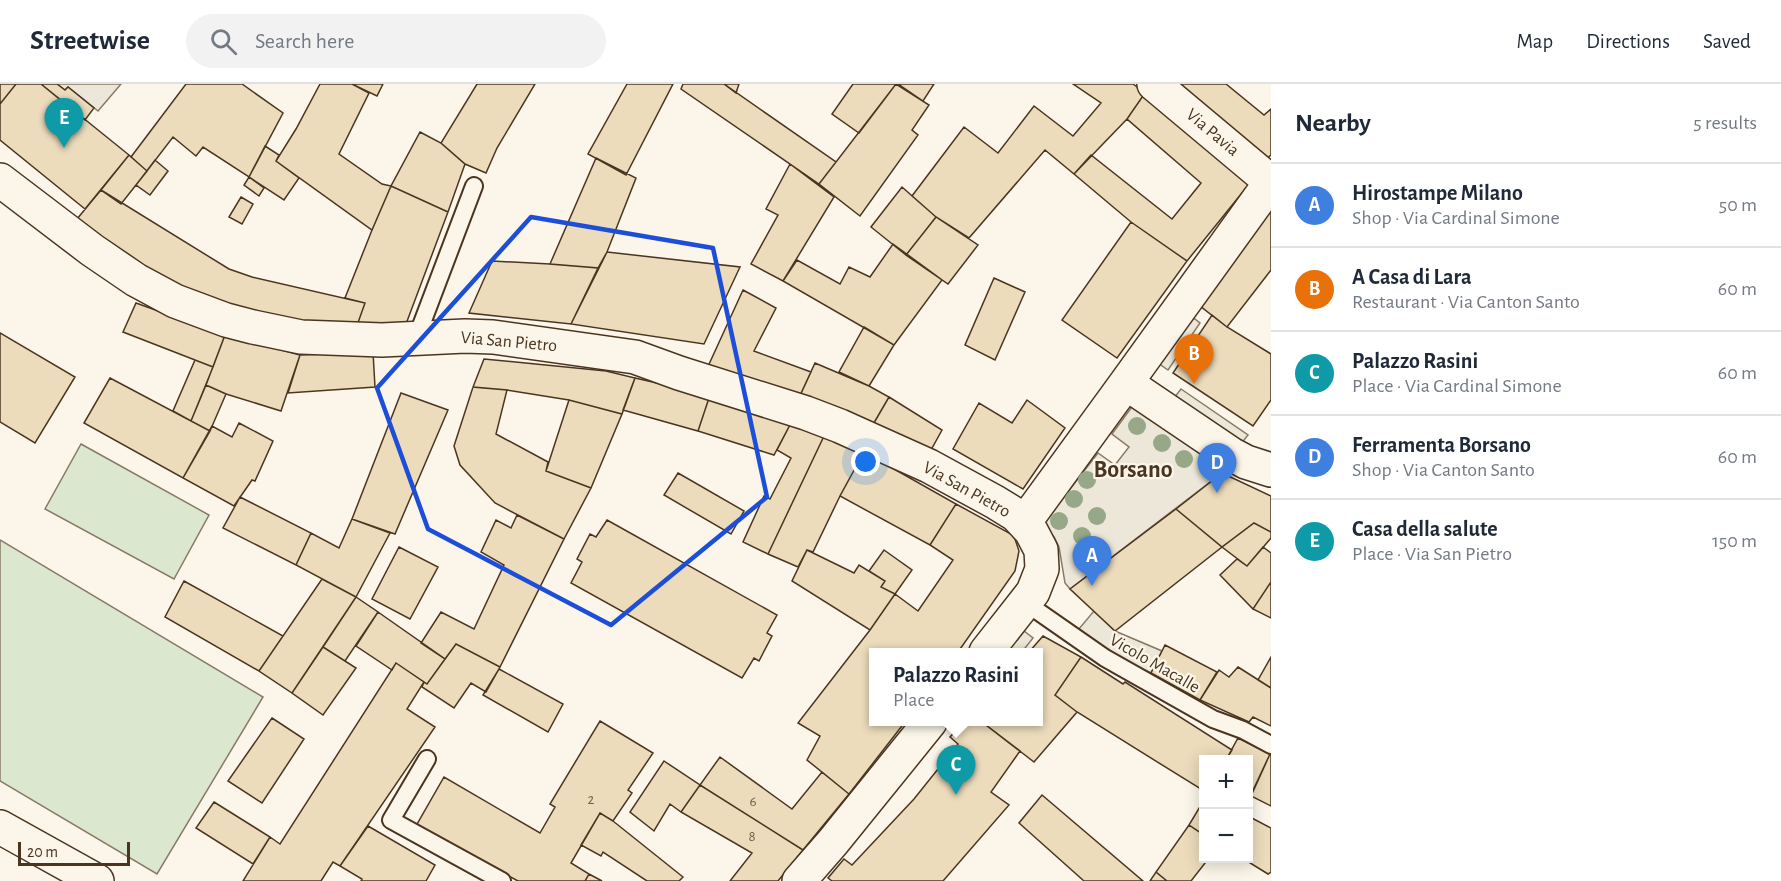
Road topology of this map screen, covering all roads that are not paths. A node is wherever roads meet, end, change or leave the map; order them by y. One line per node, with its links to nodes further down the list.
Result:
1 (1154, 84): 3 (street, Via Pavia)
2 (0, 180): 5 (street, Via San Pietro)
3 (1271, 182): 6 (street)
4 (474, 186): 5 (lane)
5 (416, 339): 8 (street, Via San Pietro)
6 (1126, 383): 7 (street); 8 (street)
7 (1271, 470)
8 (1024, 523): 9 (street)
9 (1026, 603): 10 (street); 12 (lane, Vicolo Macalle)
10 (989, 648)
11 (927, 726): 17 (street)
12 (1271, 745)
13 (427, 759): 16 (lane)
14 (0, 827): 15 (street)
15 (97, 881)
16 (502, 881)
17 (799, 881)

